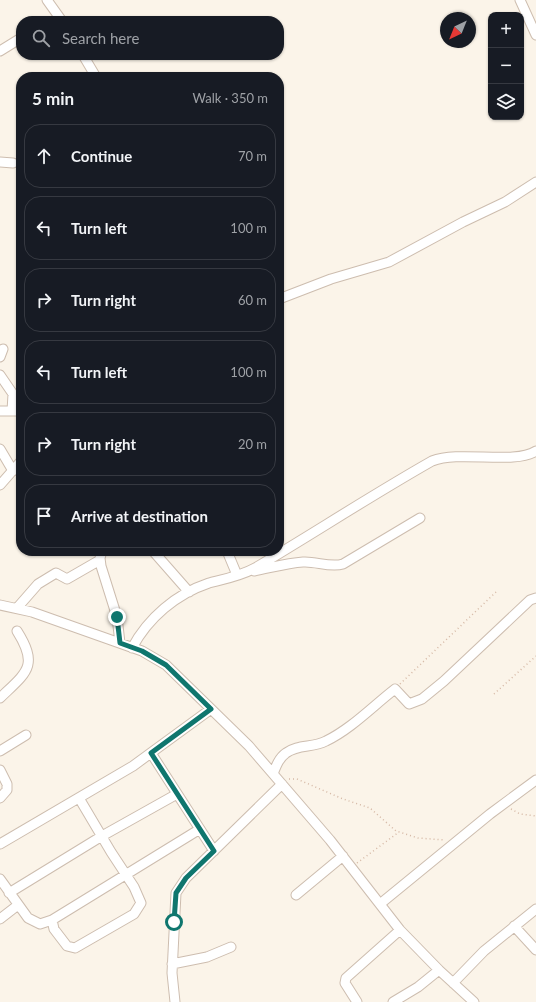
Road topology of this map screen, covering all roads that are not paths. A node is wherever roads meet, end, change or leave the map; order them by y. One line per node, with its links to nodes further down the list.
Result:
1 (47, 0): 3 (street)
2 (520, 0): 4 (street)
3 (58, 16)
4 (536, 35)
5 (16, 41): 6 (street)
6 (0, 51)
7 (86, 60): 8 (street)
8 (93, 72)
9 (0, 162): 10 (street)
10 (13, 163)
11 (536, 182): 12 (street)
12 (284, 297)
13 (0, 376): 14 (street)
14 (16, 407)
15 (0, 411): 16 (street)
16 (16, 411)
17 (0, 449): 20 (street)
18 (535, 454): 23 (street)
19 (16, 467): 20 (street)
20 (13, 471): 21 (street)
21 (0, 485)
22 (420, 518): 28 (street)
23 (284, 548)
24 (101, 556): 32 (street); 34 (street)
25 (158, 556): 29 (street)
26 (230, 556): 28 (street)
27 (270, 556): 28 (street)
28 (240, 574): 29 (street)
29 (190, 592): 35 (street)
30 (536, 598): 42 (street)
31 (0, 605): 32 (street)
32 (17, 608): 34 (street)
33 (17, 631): 36 (street)
34 (120, 643): 35 (street)
35 (132, 648): 37 (street)
36 (0, 698)
37 (211, 709): 40 (street); 42 (street)
38 (26, 735): 39 (street)
39 (0, 751)
40 (151, 753): 45 (street); 47 (street)
41 (0, 770): 46 (street)
42 (273, 774): 44 (street)
43 (536, 780): 57 (street)
44 (282, 784): 51 (street); 52 (street)
45 (177, 794): 48 (street); 49 (street)
46 (0, 798)
47 (80, 798): 49 (street); 50 (street)
48 (200, 829): 51 (street); 53 (street)
49 (102, 836): 53 (street); 55 (street)
50 (0, 843)
51 (214, 851): 66 (street)
52 (343, 856): 56 (street); 57 (street)
53 (126, 875): 61 (street); 61 (street)
54 (0, 879): 55 (street)
55 (9, 893): 58 (street)
56 (296, 895)
57 (380, 904): 63 (street)
58 (18, 905): 60 (street); 61 (street)
59 (536, 909): 62 (street)
60 (0, 919)
61 (52, 920)
62 (514, 926): 65 (street); 68 (street)
63 (400, 930): 67 (street); 69 (street)
64 (231, 947): 66 (street)
65 (536, 950)
66 (172, 964): 70 (street)
67 (439, 970): 68 (street); 71 (street)
68 (452, 983): 72 (street)
69 (355, 1001)
70 (175, 1002)
71 (393, 1002)
72 (474, 1002)

